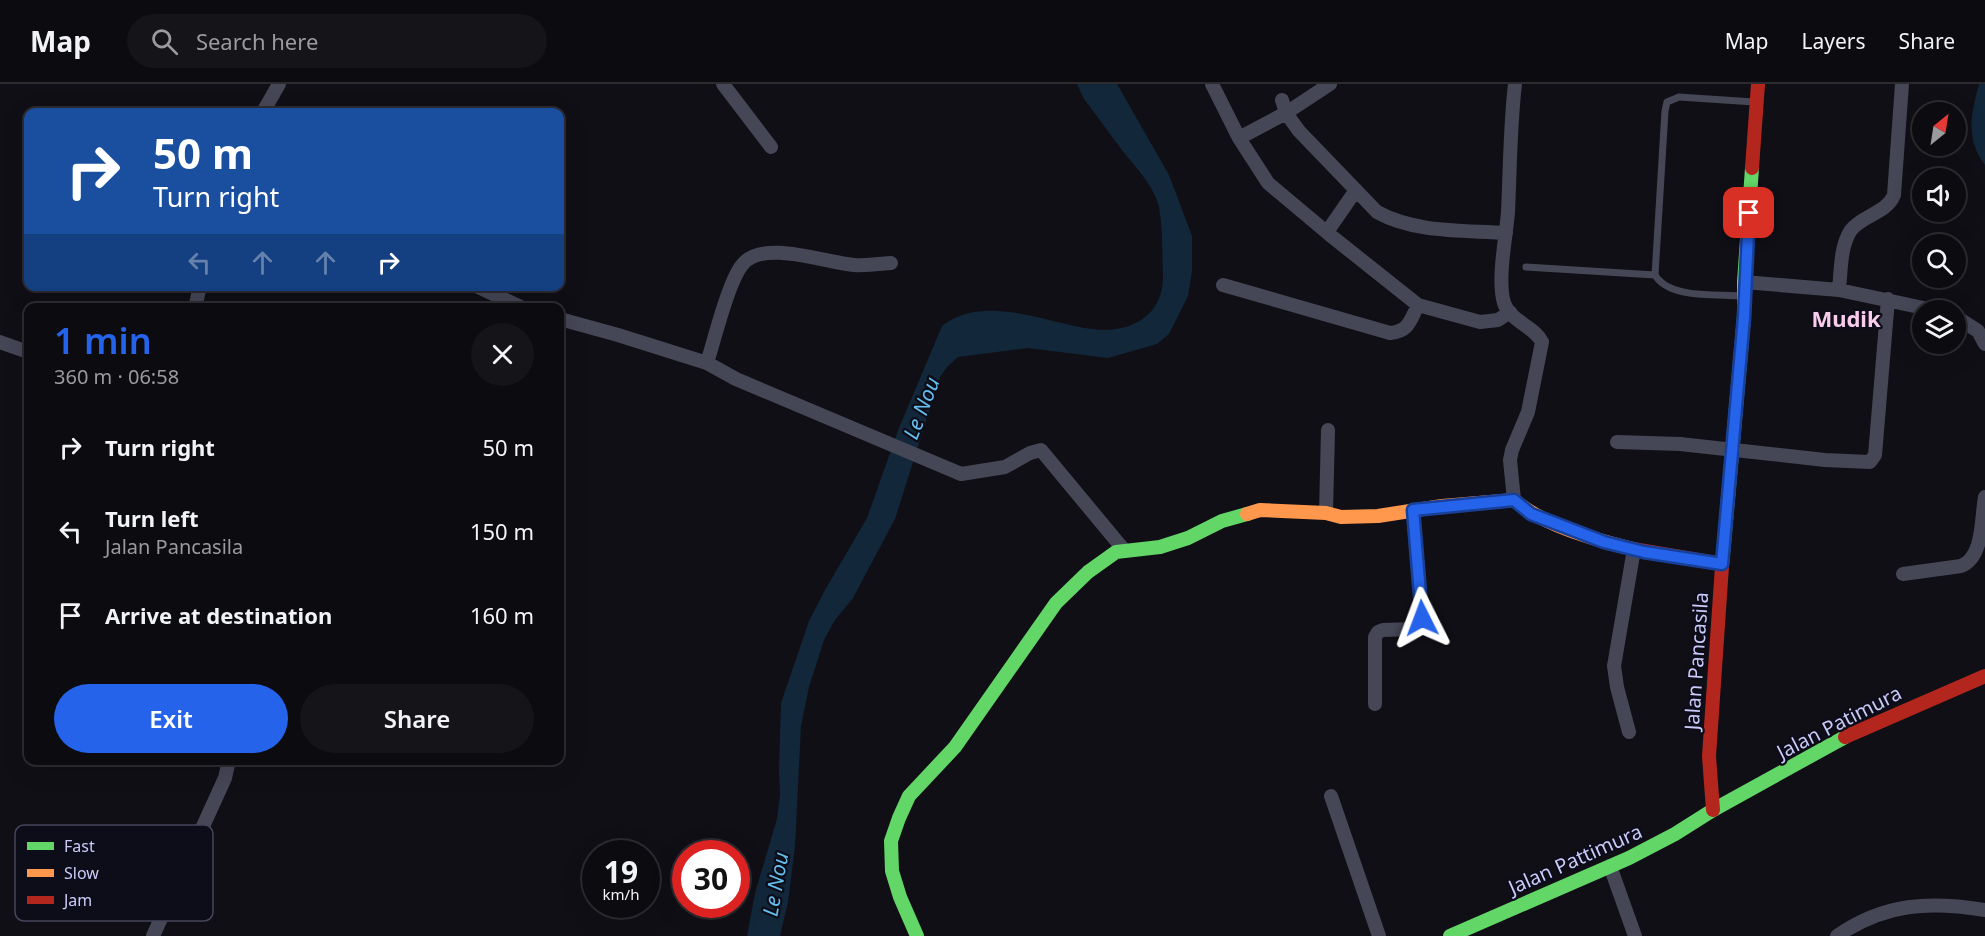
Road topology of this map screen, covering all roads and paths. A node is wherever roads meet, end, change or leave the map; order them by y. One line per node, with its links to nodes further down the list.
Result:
1 (279, 84): 10 (street)
2 (723, 84): 13 (street)
3 (1212, 84): 12 (street)
4 (1330, 84): 11 (street)
5 (1515, 84): 15 (street)
6 (1758, 84): 9 (street, Jalan Pancasila)
7 (1902, 84): 22 (street)
8 (1282, 100): 11 (street)
9 (1757, 102): 19 (lane); 20 (street, Jalan Pancasila)
10 (265, 108)
11 (1287, 114): 12 (street); 14 (street)
12 (1239, 138): 16 (street)
13 (771, 147)
14 (1356, 190): 15 (street); 16 (street)
15 (1506, 233): 29 (street)
16 (1330, 235): 27 (street)
17 (891, 263): 35 (street)
18 (1526, 267): 19 (lane)
19 (1655, 275): 24 (lane)
20 (1744, 282): 22 (street); 24 (street, Jalan Pancasila)
21 (1223, 285): 27 (street)
22 (1839, 290): 25 (street)
23 (487, 291): 26 (street)
24 (1744, 296): 38 (street, Jalan Pancasila)
25 (1888, 299): 28 (street); 38 (street)
26 (512, 303)
27 (1418, 305): 29 (street)
28 (1912, 305)
29 (1510, 312): 40 (street)
30 (564, 320): 35 (street)
31 (1966, 323): 33 (street)
32 (0, 342): 34 (street)
33 (1985, 344)
34 (24, 351)
35 (707, 363): 44 (street)
36 (1328, 430): 42 (street)
37 (1617, 442): 38 (street)
38 (1732, 449): 45 (street, Jalan Pancasila)
39 (1985, 497): 46 (street)
40 (1514, 500): 41 (street); 43 (street)
41 (1413, 510): 42 (street); 48 (street)
42 (1326, 513): 44 (street)
43 (1634, 549): 45 (street); 49 (street)
44 (1124, 550): 58 (street)
45 (1722, 564): 52 (street, Jalan Pancasila)
46 (1902, 574)
47 (1985, 676): 52 (street, Jalan Patimura)
48 (1375, 705)
49 (1629, 732)
50 (228, 765): 53 (street)
51 (1331, 796): 59 (street)
52 (1713, 810): 54 (street, Jalan Pattimura)
53 (204, 825)
54 (1610, 866): 60 (street, Jalan Pattimura); 61 (street)
55 (1985, 910): 62 (street)
56 (160, 921): 57 (street)
57 (153, 936)
58 (917, 936)
59 (1378, 936)
60 (1450, 936)
61 (1635, 936)
62 (1837, 936)

